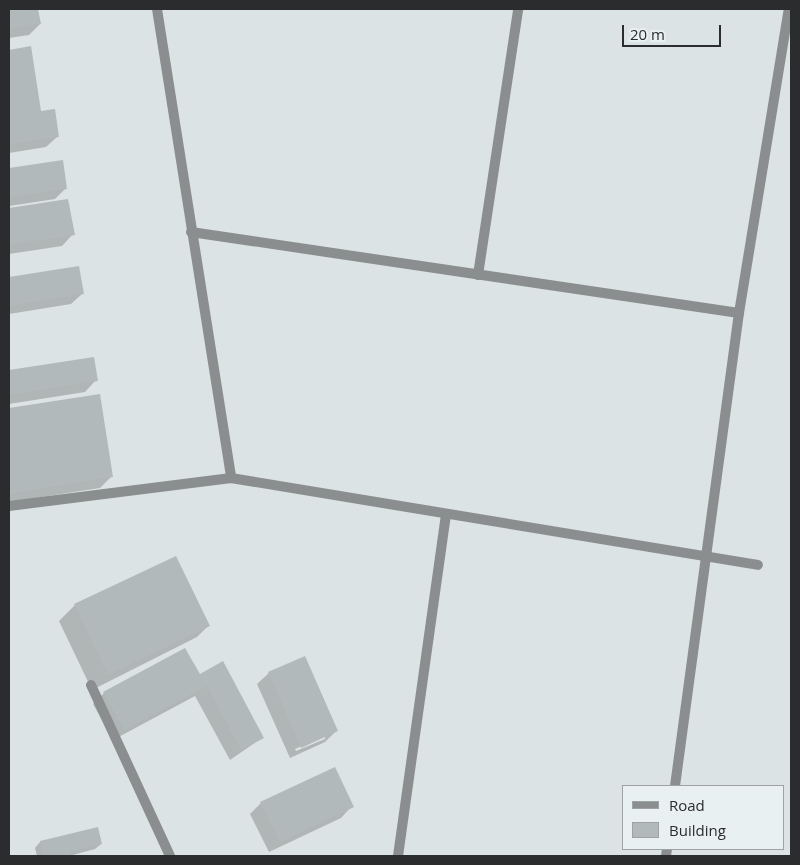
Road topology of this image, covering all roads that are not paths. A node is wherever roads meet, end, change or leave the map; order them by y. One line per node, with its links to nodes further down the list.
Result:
1 (157, 9): 4 (street)
2 (518, 9): 5 (street)
3 (789, 9): 6 (street)
4 (191, 232): 5 (street); 7 (street)
5 (478, 275): 6 (street)
6 (739, 313): 10 (street)
7 (231, 478): 8 (street); 9 (street)
8 (9, 506)
9 (446, 514): 10 (street); 15 (street)
10 (706, 557): 11 (street); 13 (street)
11 (758, 565)
12 (92, 685): 14 (street)
13 (675, 785)
14 (170, 856)
15 (398, 856)

